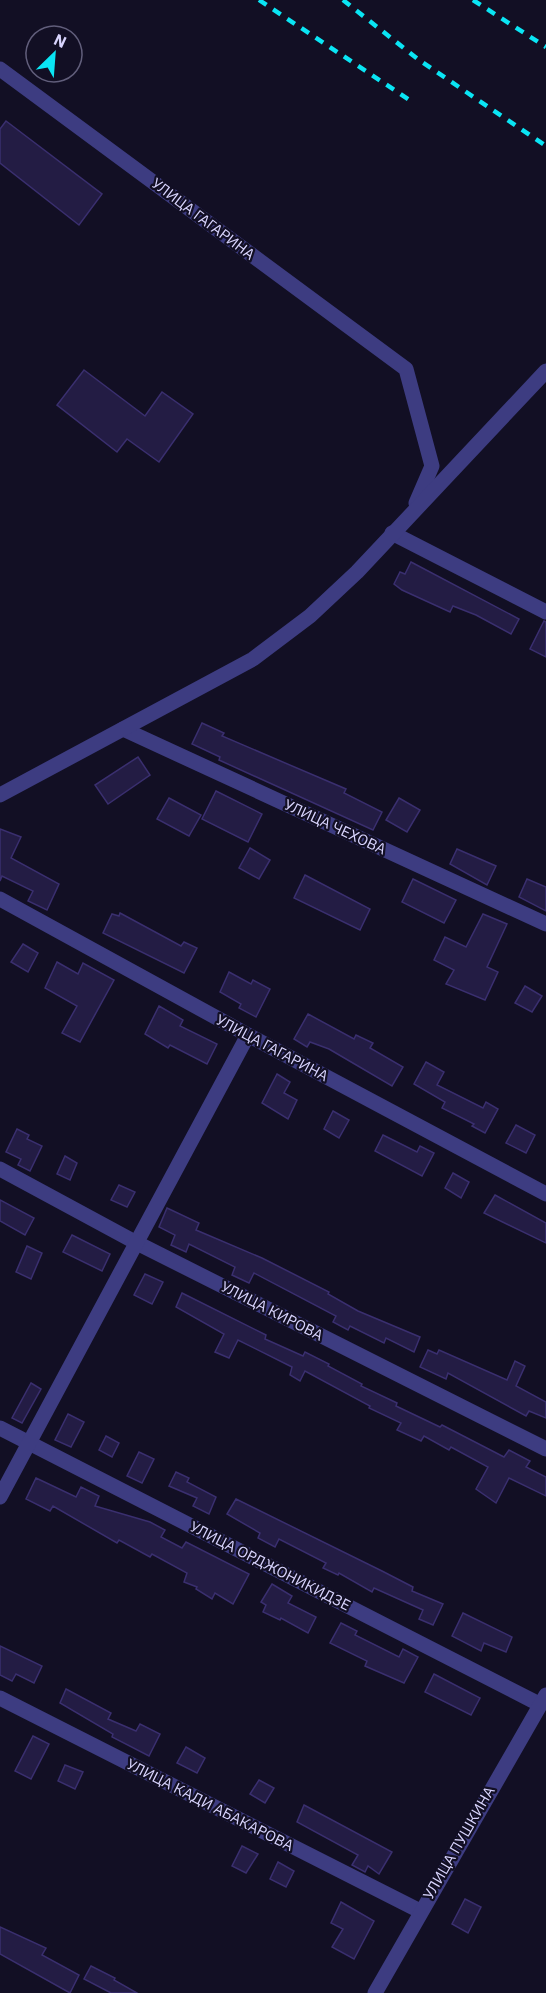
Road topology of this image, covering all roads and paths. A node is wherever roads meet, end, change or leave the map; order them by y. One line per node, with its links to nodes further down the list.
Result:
1 (0, 69): 3 (street, УЛИЦА ГАГАРИНА)
2 (546, 371): 3 (street)
3 (412, 513): 4 (street)
4 (392, 533): 5 (street); 6 (street)
5 (546, 612)
6 (123, 729): 7 (street); 9 (street, УЛИЦА ЧЕХОВА)
7 (0, 795)
8 (0, 899): 10 (street, УЛИЦА ГАГАРИНА)
9 (546, 924)
10 (248, 1035): 12 (street, УЛИЦА ГАГАРИНА); 13 (street)
11 (0, 1169): 13 (street, УЛИЦА КИРОВА)
12 (546, 1194)
13 (135, 1242): 15 (street); 16 (street, УЛИЦА КИРОВА)
14 (0, 1428): 15 (street, УЛИЦА ОРДЖОНИКИДЗЕ)
15 (28, 1442): 17 (street); 19 (street, УЛИЦА ОРДЖОНИКИДЗЕ)
16 (546, 1449)
17 (0, 1497)
18 (0, 1698): 20 (street, УЛИЦА КАДИ АБАКАРОВА)
19 (543, 1699): 20 (street, УЛИЦА ПУШКИНА)
20 (420, 1911): 21 (street, УЛИЦА ПУШКИНА)
21 (375, 1993)

